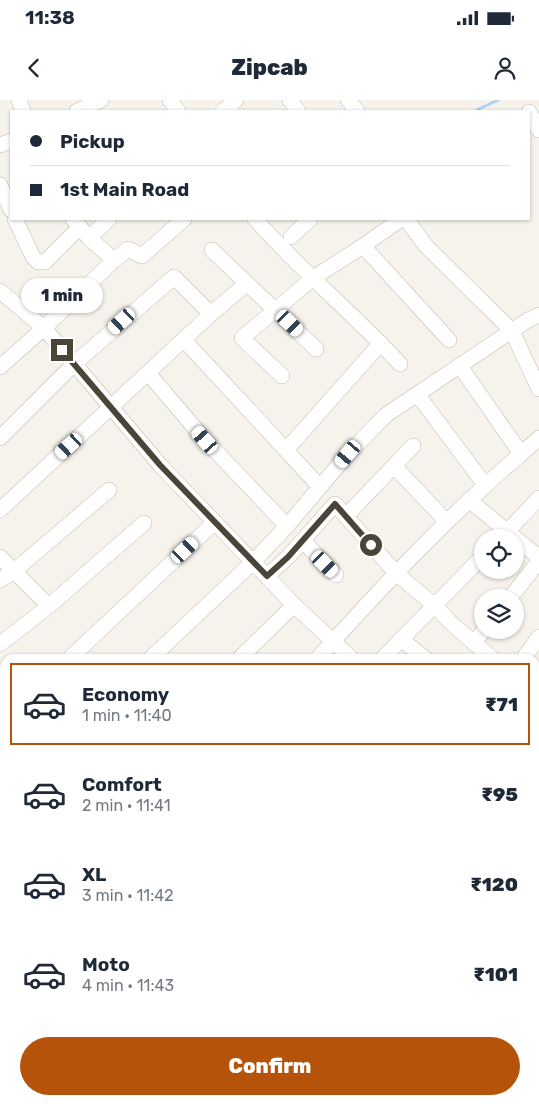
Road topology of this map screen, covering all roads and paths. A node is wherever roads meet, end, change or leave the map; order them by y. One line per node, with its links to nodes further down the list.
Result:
1 (101, 100): 3 (street)
2 (348, 100): 4 (street)
3 (78, 110)
4 (356, 110)
5 (530, 115): 6 (street)
6 (539, 130)
7 (0, 185): 8 (street)
8 (10, 208)
9 (15, 220): 16 (street)
10 (106, 220): 16 (street)
11 (183, 220): 20 (street)
12 (256, 220): 21 (street)
13 (309, 220): 17 (street)
14 (400, 220): 18 (street)
15 (407, 220): 28 (street)
16 (81, 228): 20 (street)
17 (291, 237)
18 (363, 246): 21 (street); 30 (street)
19 (212, 250): 22 (street)
20 (114, 260): 27 (street)
21 (313, 278): 24 (street); 31 (street)
22 (246, 284): 24 (street); 25 (street)
23 (1, 294): 27 (street)
24 (276, 310): 32 (street); 38 (street)
25 (211, 314): 29 (street); 33 (street)
26 (539, 315): 28 (street)
27 (44, 328): 33 (street); 36 (street)
28 (512, 331): 35 (street); 39 (street)
29 (184, 340): 37 (street); 45 (street)
30 (449, 340)
31 (381, 344): 34 (street); 45 (street)
32 (316, 349)
33 (74, 364): 41 (street); 42 (street)
34 (400, 364)
35 (460, 366): 40 (street); 46 (street)
36 (0, 367)
37 (148, 373): 41 (street); 58 (street)
38 (282, 376)
39 (539, 389)
40 (417, 394): 48 (street); 49 (street)
41 (111, 409): 53 (street); 56 (street)
42 (0, 438)
43 (539, 438): 46 (street)
44 (413, 446): 47 (street)
45 (286, 450): 49 (street)
46 (520, 454): 48 (street)
47 (394, 466): 54 (street); 55 (street)
48 (485, 485): 52 (street)
49 (320, 487): 58 (street)
50 (109, 490): 67 (street)
51 (539, 498): 60 (street)
52 (469, 500): 55 (street); 59 (street)
53 (0, 510)
54 (346, 516): 61 (street); 68 (street)
55 (446, 521): 68 (street)
56 (214, 522): 65 (street); 82 (street)
57 (144, 523): 74 (street)
58 (287, 526): 65 (street)
59 (501, 529)
60 (515, 529)
61 (303, 541): 69 (street); 70 (street)
62 (524, 548): 64 (street)
63 (0, 557): 67 (street)
64 (539, 559): 72 (street)
65 (253, 562): 70 (street); 83 (street)
66 (474, 565): 75 (street)
67 (13, 572): 71 (street); 74 (street)
68 (397, 574): 75 (street); 79 (street)
69 (336, 575)
70 (267, 576): 73 (street)
71 (0, 580)
72 (517, 589)
73 (294, 605): 79 (street); 84 (street)
74 (49, 606): 81 (street)
75 (435, 606): 77 (street); 80 (street)
76 (539, 637): 90 (street)
77 (401, 639): 87 (street); 88 (street)
78 (477, 639): 80 (street)
79 (333, 642): 85 (street); 86 (street)
80 (474, 643): 89 (street)
81 (0, 644)
82 (74, 654)
83 (155, 654)
84 (245, 654)
85 (322, 654)
86 (346, 654)
87 (387, 654)
88 (420, 654)
89 (487, 654)
90 (527, 654)

